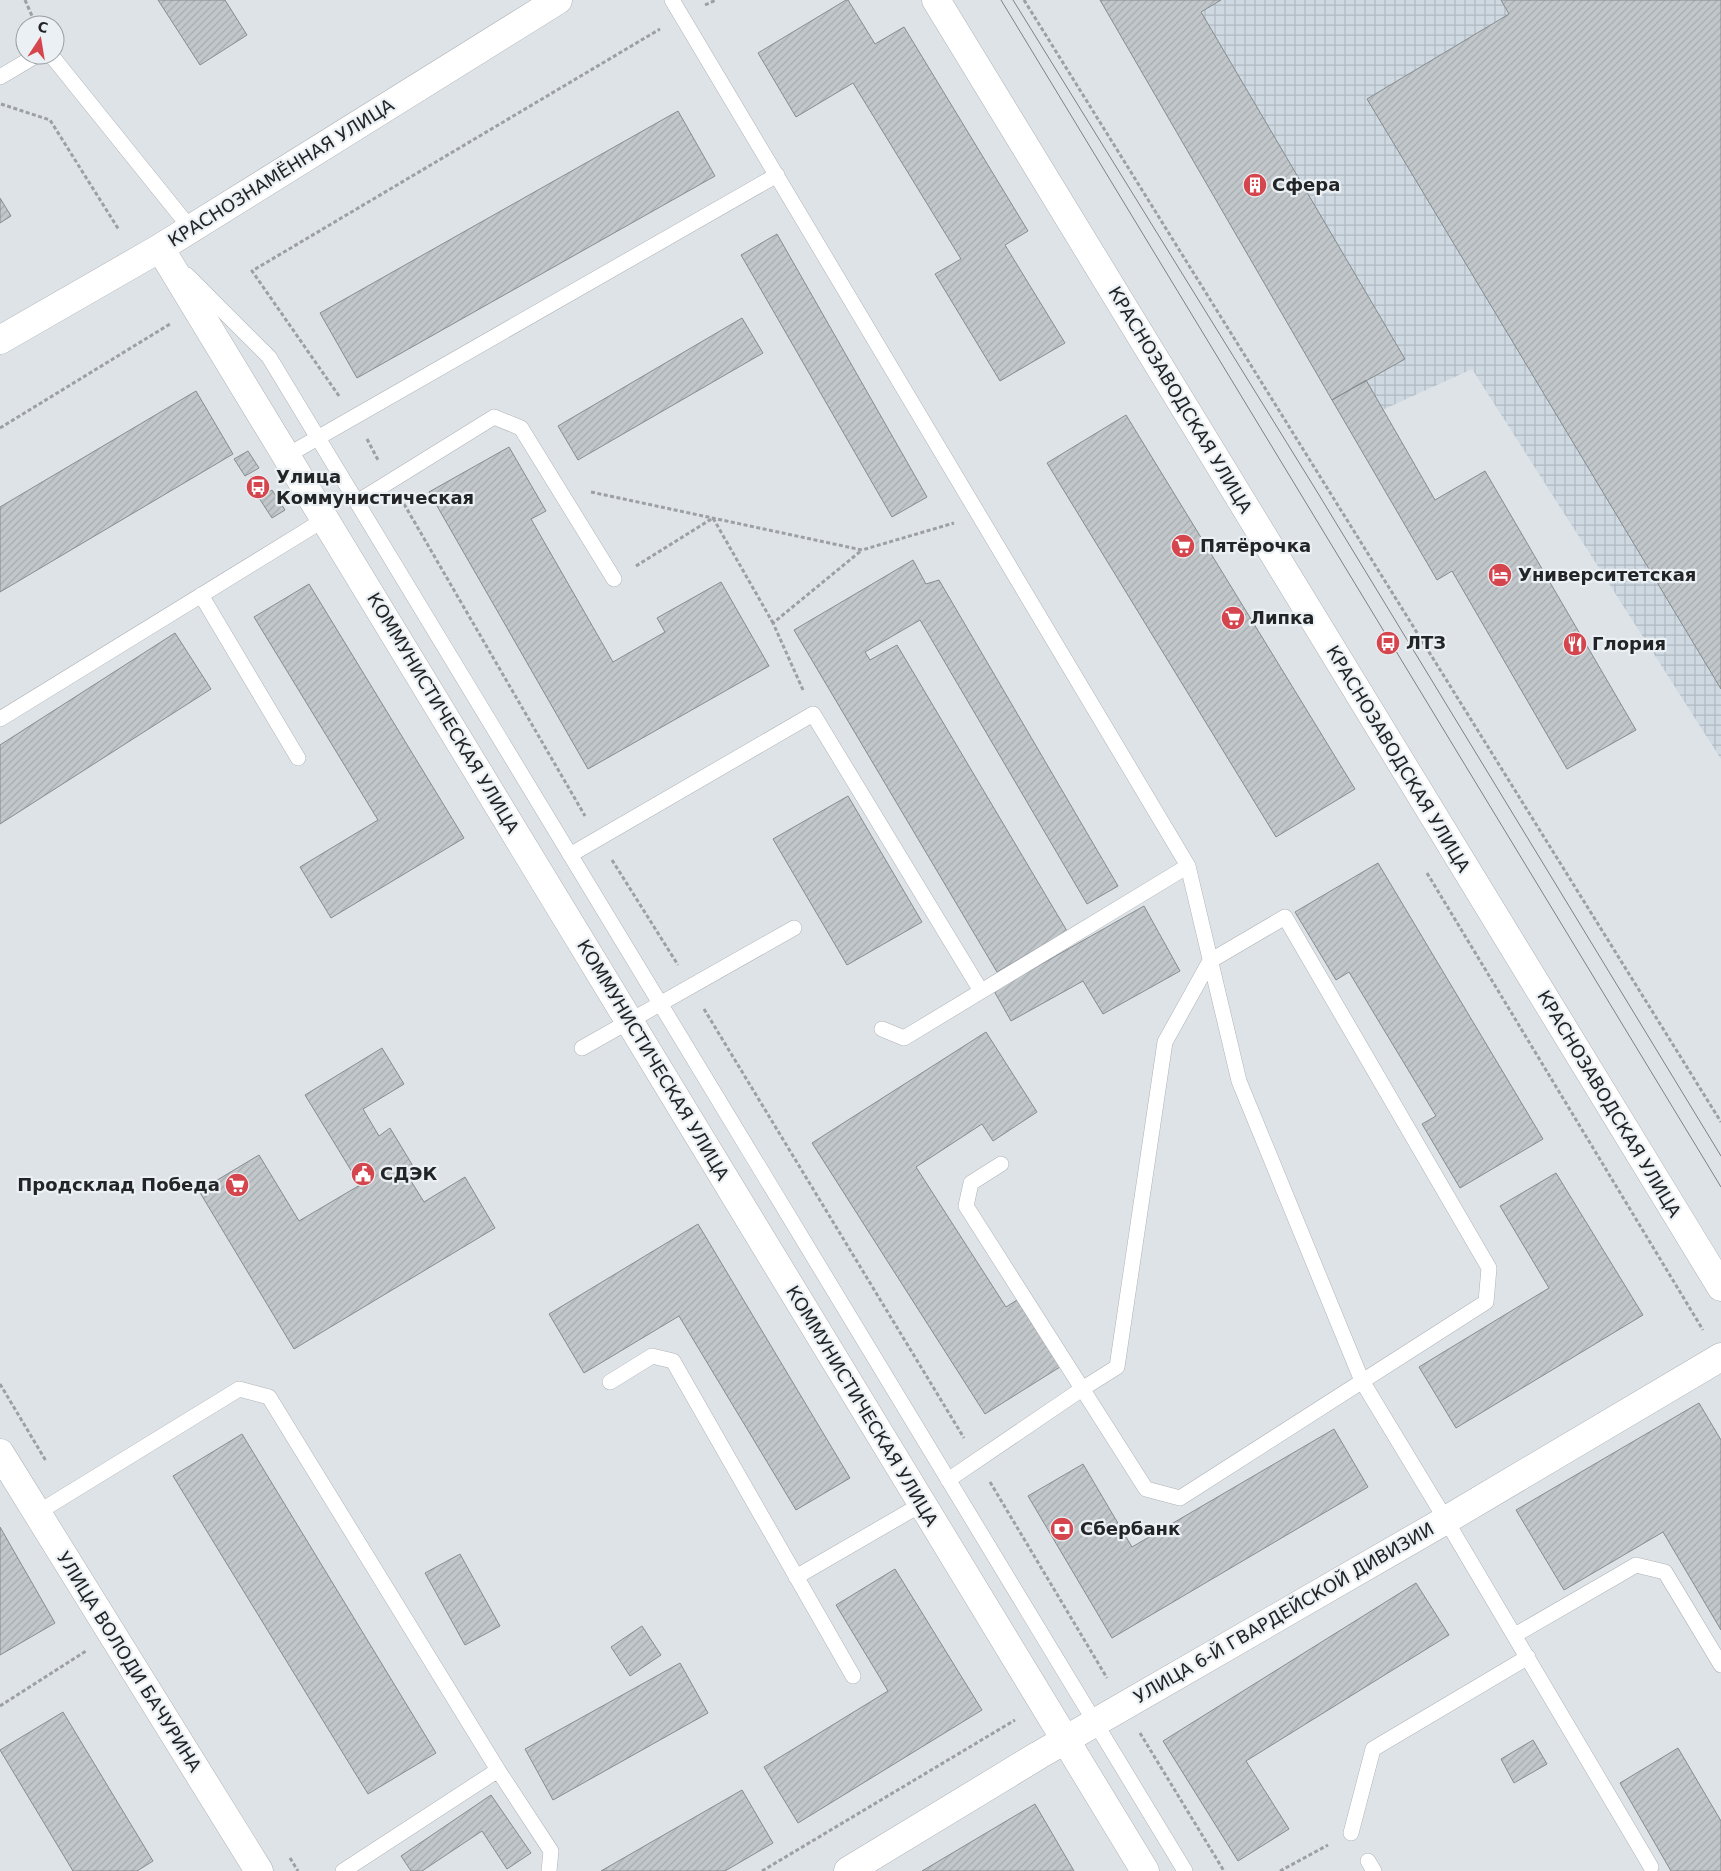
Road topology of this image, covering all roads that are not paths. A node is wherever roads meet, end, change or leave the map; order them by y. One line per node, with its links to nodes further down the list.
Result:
1 (558, 0): 8 (street, КРАСНОЗНАМЁННАЯ УЛИЦА)
2 (672, 0): 7 (lane)
3 (936, 0): 29 (street, КРАСНОЗАВОДСКАЯ УЛИЦА)
4 (20, 65): 6 (lane)
5 (59, 65): 8 (lane)
6 (0, 77)
7 (777, 176): 11 (lane); 20 (lane)
8 (191, 229): 9 (street, КРАСНОЗНАМЁННАЯ УЛИЦА)
9 (160, 248): 10 (street, КРАСНОЗНАМЁННАЯ УЛИЦА); 11 (lane); 12 (street, КОММУНИСТИЧЕСКАЯ УЛИЦА)
10 (0, 340)
11 (318, 439): 12 (lane); 13 (lane)
12 (286, 456): 14 (street, КОММУНИСТИЧЕСКАЯ УЛИЦА)
13 (357, 502): 15 (lane); 19 (lane)
14 (325, 519): 16 (lane); 25 (street, КОММУНИСТИЧЕСКАЯ УЛИЦА)
15 (614, 579)
16 (201, 595): 17 (lane); 18 (lane)
17 (0, 719)
18 (298, 758)
19 (570, 855): 23 (lane); 24 (lane)
20 (1188, 866): 22 (lane); 23 (lane)
21 (794, 928): 24 (lane)
22 (1210, 961): 31 (lane); 31 (lane); 33 (lane)
23 (981, 991): 26 (lane)
24 (660, 1005): 25 (lane); 35 (lane)
25 (630, 1022): 27 (lane); 36 (street, КОММУНИСТИЧЕСКАЯ УЛИЦА)
26 (882, 1029)
27 (582, 1048)
28 (1001, 1164): 33 (lane)
29 (1721, 1287)
30 (1721, 1357): 38 (street, УЛИЦА 6-Й ГВАРДЕЙСКОЙ ДИВИЗИИ)
31 (1362, 1381): 33 (lane); 38 (lane)
32 (610, 1382): 39 (lane)
33 (1082, 1388): 35 (lane)
34 (0, 1453): 37 (street, УЛИЦА ВОЛОДИ БАЧУРИНА)
35 (948, 1480): 44 (lane)
36 (922, 1504): 39 (lane); 45 (street, КОММУНИСТИЧЕСКАЯ УЛИЦА)
37 (37, 1513): 46 (lane); 49 (street, УЛИЦА ВОЛОДИ БАЧУРИНА)
38 (1446, 1520): 40 (lane); 44 (street, УЛИЦА 6-Й ГВАРДЕЙСКОЙ ДИВИЗИИ)
39 (796, 1576): 43 (lane)
40 (1515, 1635): 41 (lane); 42 (lane)
41 (1528, 1657): 47 (lane); 48 (lane)
42 (1721, 1665)
43 (853, 1676)
44 (1095, 1723): 45 (street, УЛИЦА 6-Й ГВАРДЕЙСКОЙ ДИВИЗИИ); 54 (lane)
45 (1065, 1740): 52 (street, УЛИЦА 6-Й ГВАРДЕЙСКОЙ ДИВИЗИИ); 53 (street, КОММУНИСТИЧЕСКАЯ УЛИЦА)
46 (498, 1770): 50 (lane); 51 (lane)
47 (1350, 1833)
48 (1651, 1867)
49 (259, 1871)
50 (343, 1871)
51 (550, 1871)
52 (848, 1871)
53 (1145, 1871)
54 (1185, 1871)

